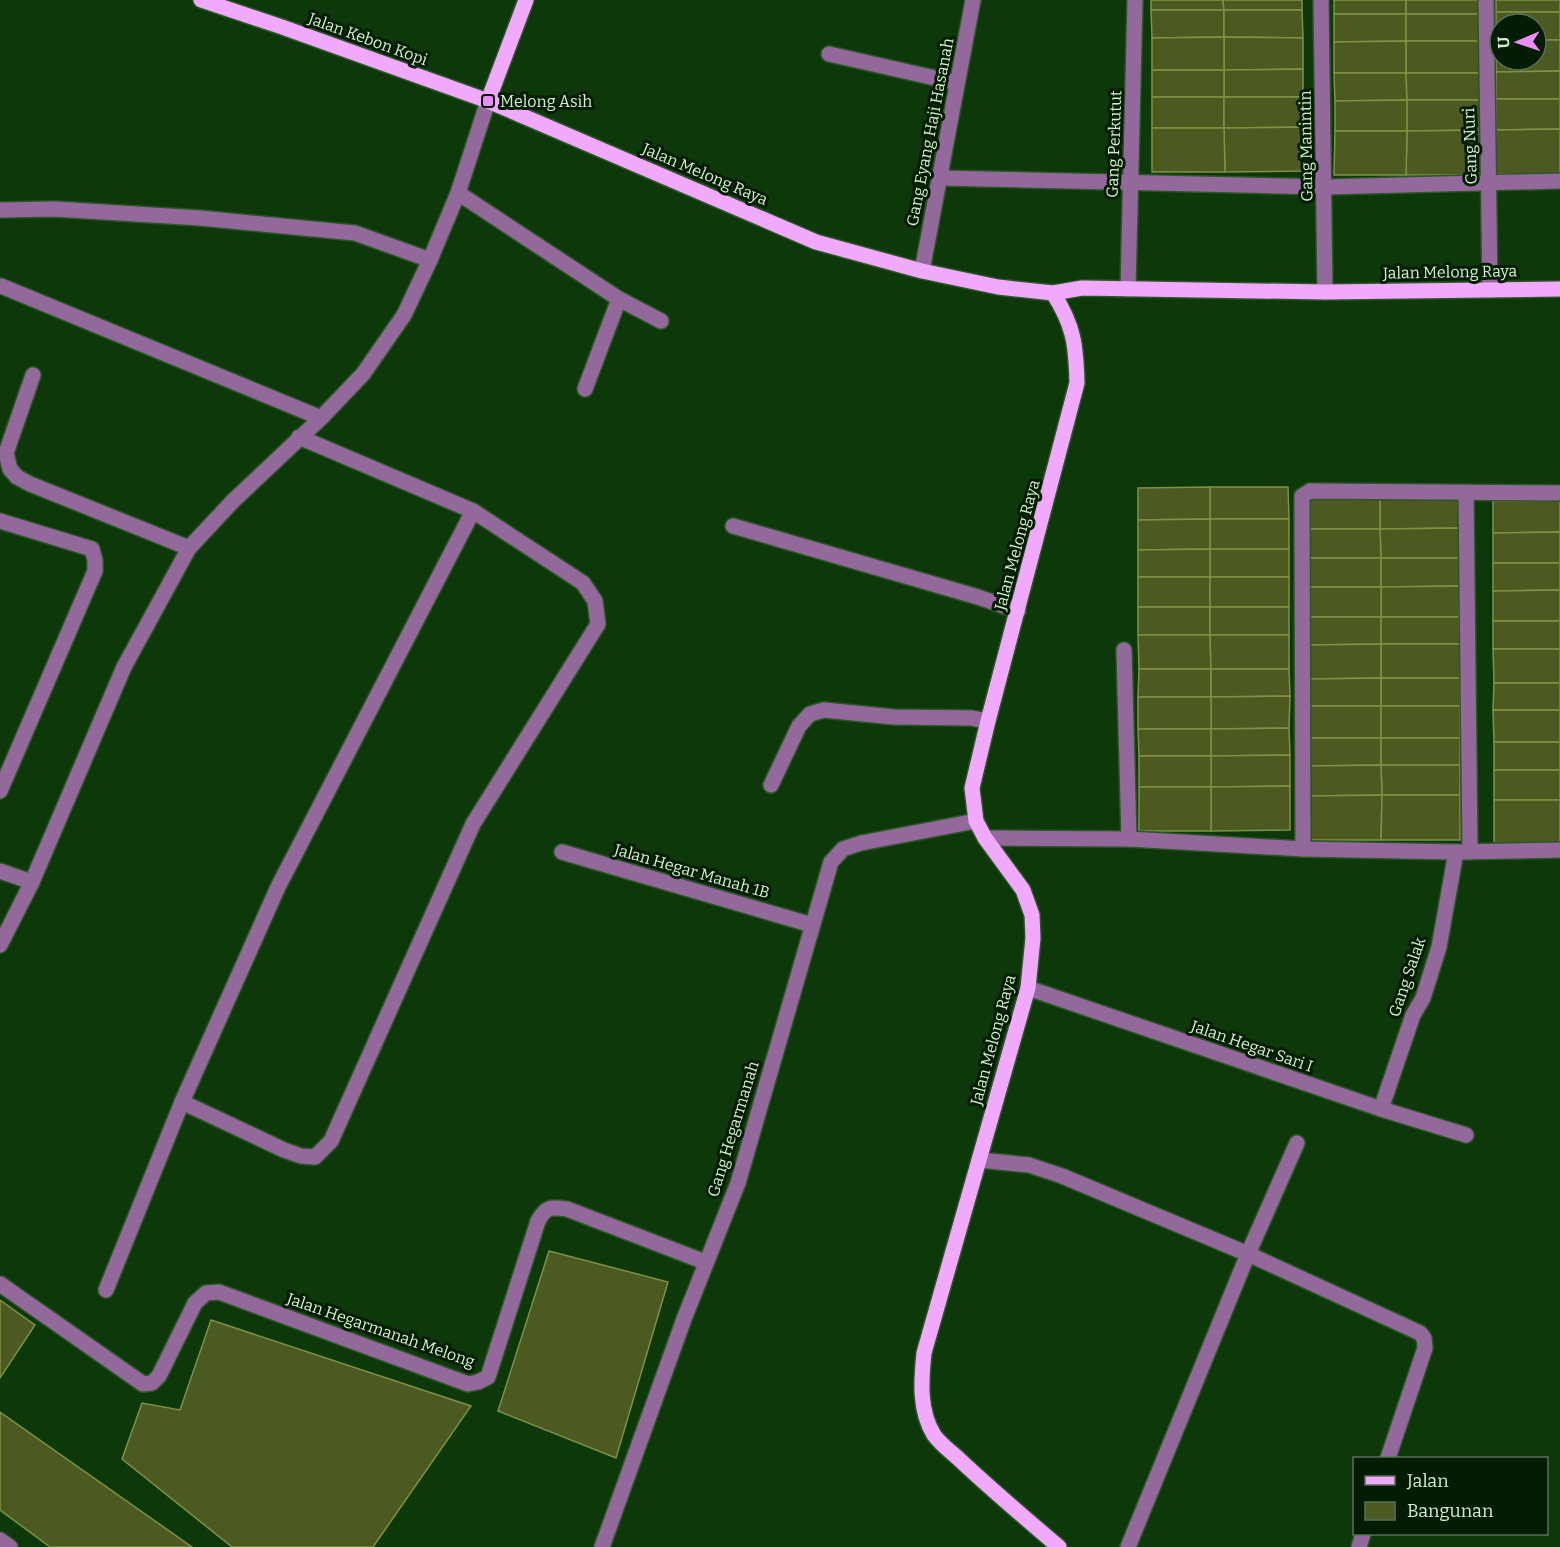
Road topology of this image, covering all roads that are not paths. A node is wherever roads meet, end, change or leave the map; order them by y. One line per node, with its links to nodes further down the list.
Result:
1 (201, 0): 9 (main road, Jalan Kebon Kopi)
2 (526, 0): 9 (main road)
3 (974, 0): 8 (street, Gang Eyang Haji Hasanah)
4 (1135, 0): 12 (street, Gang Perkutut)
5 (1321, 0): 14 (street, Gang Manintin)
6 (1486, 0): 13 (street, Gang Nuri)
7 (829, 54): 8 (street)
8 (957, 82): 10 (street, Gang Eyang Haji Hasanah)
9 (488, 101): 15 (street); 18 (main road, Jalan Melong Raya)
10 (940, 178): 12 (street); 18 (street, Gang Eyang Haji Hasanah)
11 (1560, 181): 13 (street)
12 (1131, 182): 14 (street); 20 (street, Gang Perkutut)
13 (1490, 182): 14 (street); 22 (street, Gang Nuri)
14 (1324, 187): 23 (street, Gang Manintin)
15 (458, 193): 17 (street); 25 (street)
16 (0, 210): 17 (street)
17 (430, 260): 29 (street)
18 (922, 270): 24 (main road, Jalan Melong Raya)
19 (1, 286): 29 (street)
20 (1128, 289): 23 (main road, Jalan Melong Raya); 24 (main road, Jalan Melong Raya)
21 (1560, 289): 22 (main road, Jalan Melong Raya)
22 (1490, 290): 23 (main road, Jalan Melong Raya)
23 (1325, 292)
24 (1053, 293): 37 (main road, Jalan Melong Raya)
25 (619, 299): 26 (street); 28 (street)
26 (661, 321)
27 (33, 375): 36 (street)
28 (585, 389)
29 (321, 418): 30 (street)
30 (299, 437): 33 (street); 36 (street)
31 (1466, 493): 32 (street); 45 (street); 48 (street, Gang Salak)
32 (1560, 493)
33 (473, 511): 54 (street); 54 (street)
34 (0, 521): 41 (street)
35 (733, 526): 37 (street)
36 (189, 548): 50 (street)
37 (1018, 610): 39 (main road, Jalan Melong Raya)
38 (1124, 650): 44 (street)
39 (988, 721): 40 (street); 42 (main road, Jalan Melong Raya)
40 (771, 786)
41 (0, 791)
42 (976, 821): 43 (main road, Jalan Melong Raya); 51 (street, Gang Hegarmanah)
43 (985, 838): 44 (street); 53 (main road, Jalan Melong Raya)
44 (1129, 839): 45 (street)
45 (1303, 849): 48 (street)
46 (1560, 850): 48 (street)
47 (562, 852): 51 (street, Jalan Hegar Manah 1B)
48 (1463, 852): 55 (street, Gang Salak)
49 (0, 871): 50 (street)
50 (32, 882): 52 (street)
51 (812, 925): 60 (street, Gang Hegarmanah)
52 (2, 936)
53 (1028, 988): 55 (street, Jalan Hegar Sari I); 58 (main road, Jalan Melong Raya)
54 (182, 1102): 62 (street)
55 (1381, 1109): 56 (street, Jalan Hegar Sari I)
56 (1466, 1135)
57 (1297, 1143): 59 (street)
58 (978, 1160): 59 (street); 67 (main road, Jalan Melong Raya)
59 (1248, 1254): 63 (street); 68 (street)
60 (705, 1262): 61 (street, Jalan Hegarmanah Melong); 66 (street, Gang Hegarmanah)
61 (0, 1284)
62 (106, 1290)
63 (1388, 1457)
64 (0, 1540): 65 (street)
65 (10, 1547)
66 (602, 1547)
67 (1059, 1547)
68 (1128, 1547)

